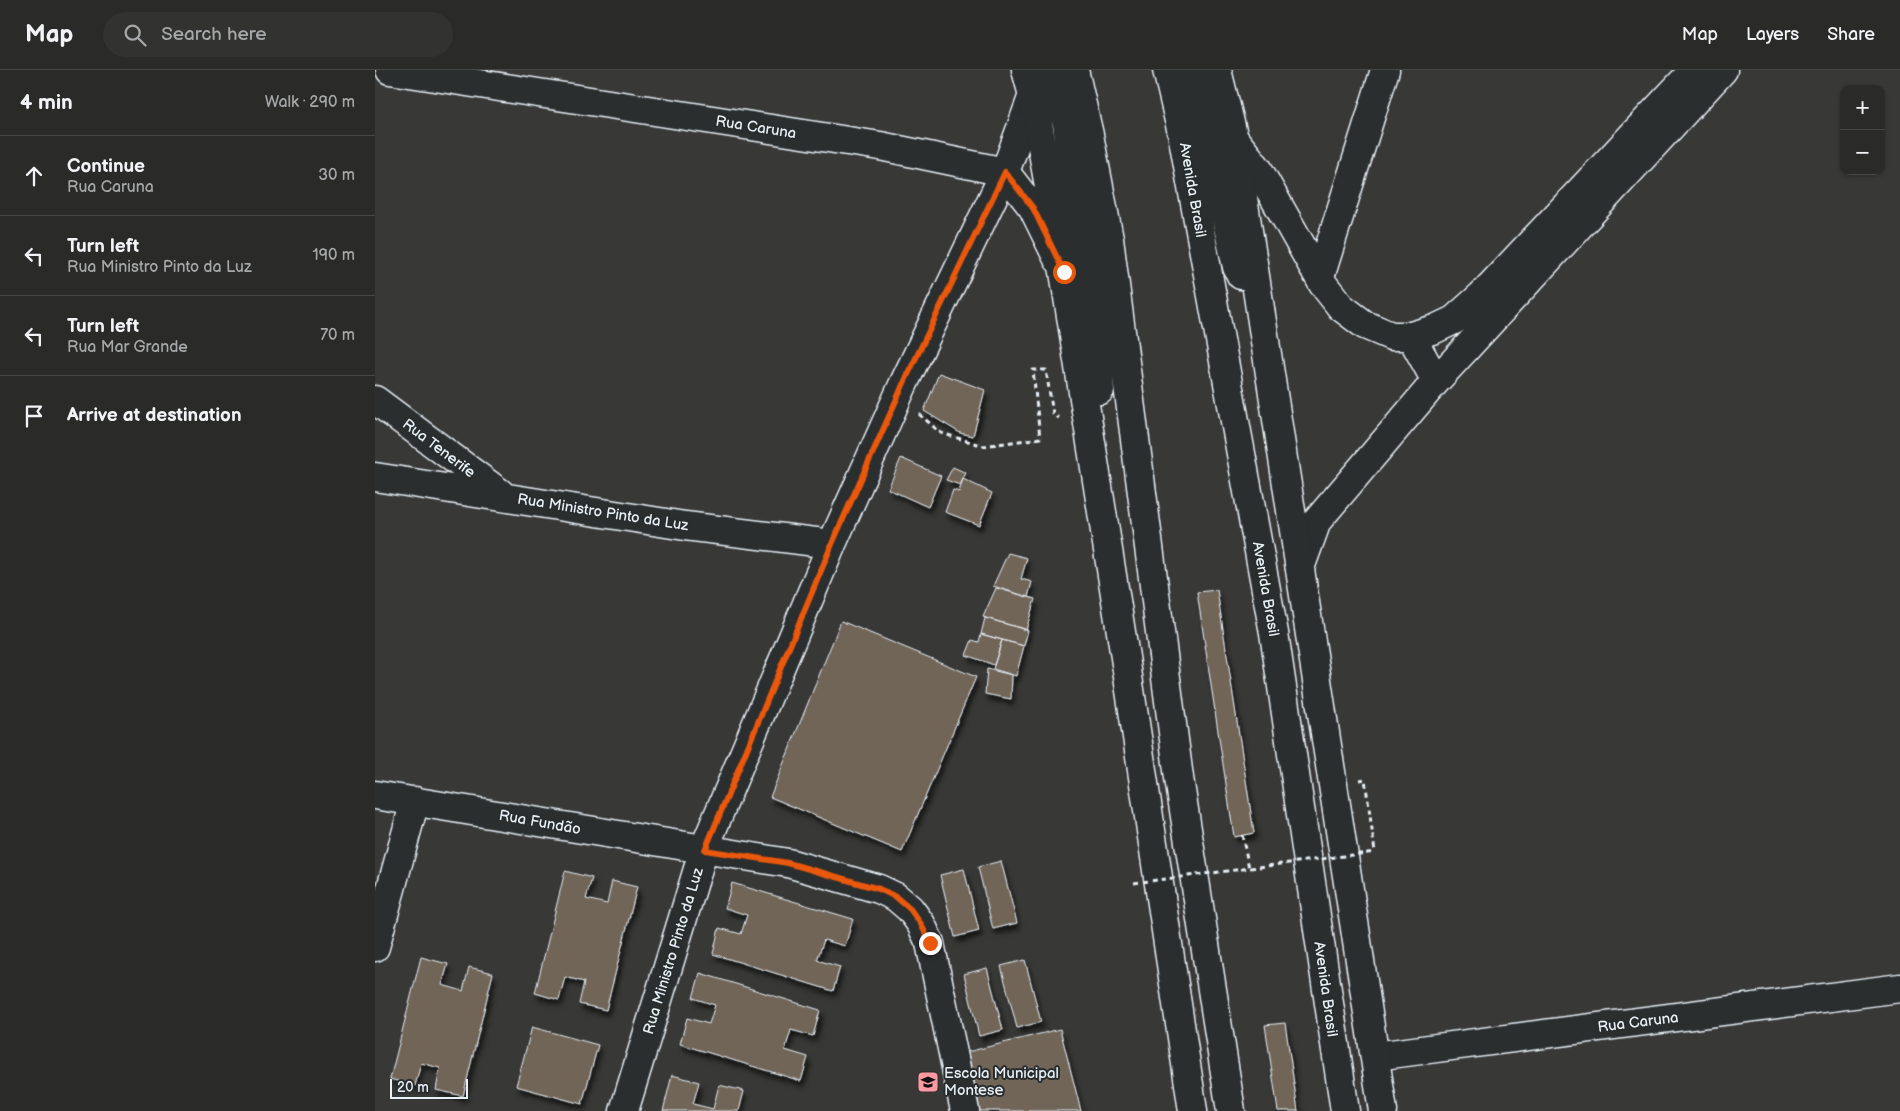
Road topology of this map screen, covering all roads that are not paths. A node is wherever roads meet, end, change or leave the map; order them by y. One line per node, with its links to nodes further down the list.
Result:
1 (390, 70): 12 (main road, Rua Caruna)
2 (1053, 70): 22 (main road)
3 (1074, 70): 33 (main road)
4 (1167, 70): 34 (main road, Avenida Brasil)
5 (1191, 70): 15 (main road)
6 (1217, 70): 11 (main road)
7 (1385, 70): 14 (main road)
8 (1694, 70): 16 (main road)
9 (1723, 70): 17 (main road)
10 (1029, 83): 12 (main road, Rua Ministro Pinto da Luz); 13 (main road)
11 (1234, 139): 14 (main road); 15 (main road)
12 (1005, 172): 13 (main road); 21 (main road, Rua Ministro Pinto da Luz)
13 (1064, 272): 22 (main road)
14 (1320, 277): 16 (main road)
15 (1262, 311): 23 (main road)
16 (1411, 336): 17 (main road)
17 (1436, 381): 23 (main road)
18 (375, 400): 20 (main road, Rua Tenerife)
19 (375, 477): 20 (main road, Rua Ministro Pinto da Luz)
20 (503, 496): 21 (main road, Rua Ministro Pinto da Luz)
21 (832, 544): 26 (main road, Rua Ministro Pinto da Luz)
22 (1107, 544): 32 (main road)
23 (1300, 568): 29 (main road)
24 (375, 795): 25 (main road, Rua Fundão)
25 (415, 800): 26 (main road, Rua Fundão); 27 (main road)
26 (705, 850): 30 (main road, Rua Ministro Pinto da Luz); 31 (main road, Rua Fundão)
27 (375, 947)
28 (1900, 988): 29 (main road, Rua Caruna)
29 (1375, 1056): 35 (main road)
30 (624, 1111)
31 (965, 1111)
32 (1193, 1111)
33 (1231, 1111)
34 (1345, 1111)
35 (1383, 1111)

